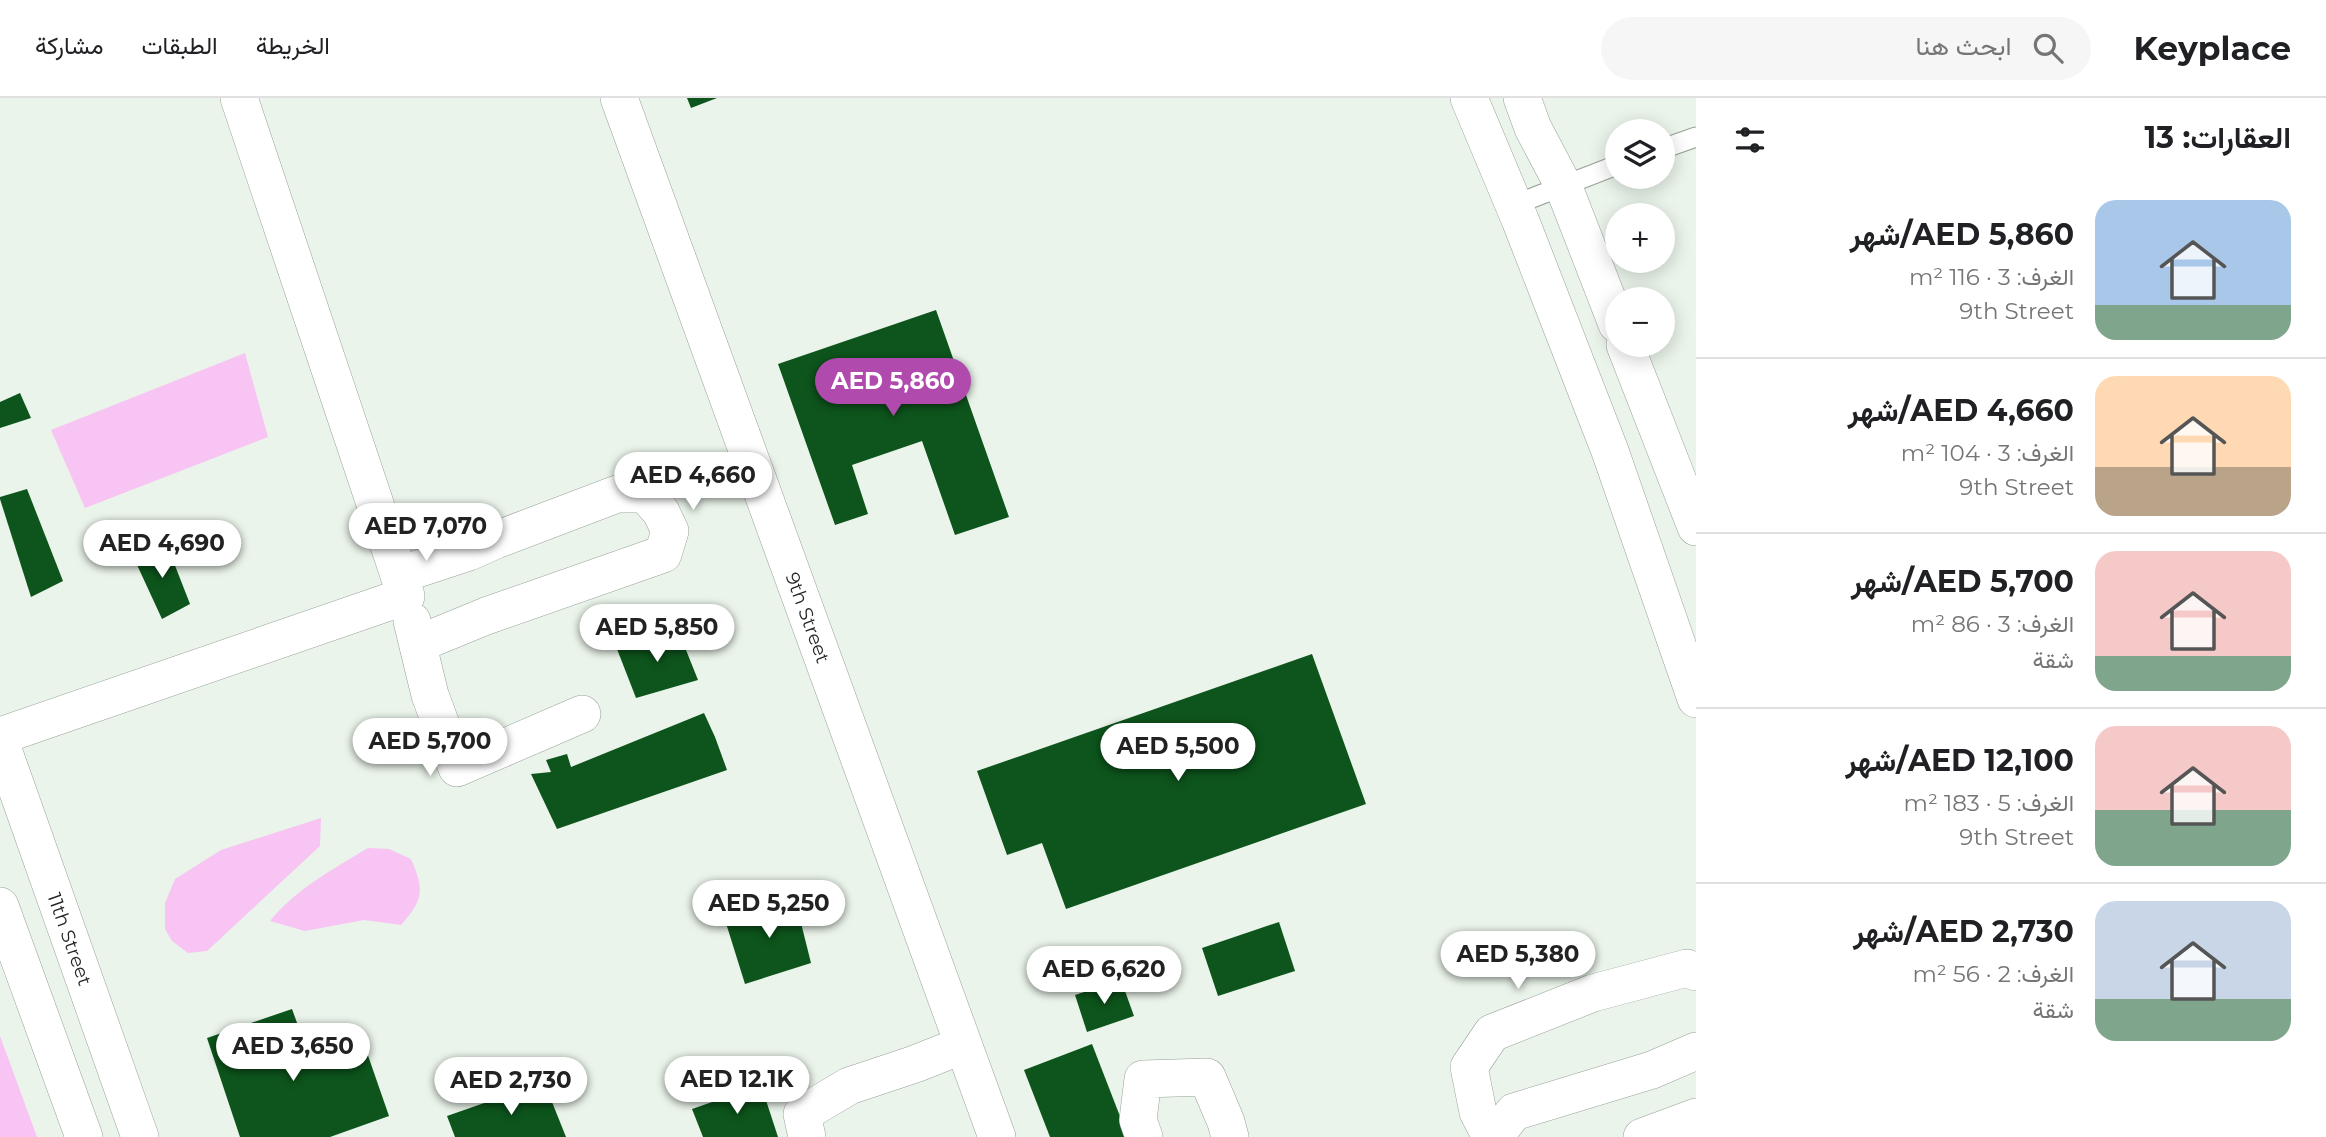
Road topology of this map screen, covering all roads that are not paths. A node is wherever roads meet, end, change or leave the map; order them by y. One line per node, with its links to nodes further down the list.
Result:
1 (239, 98): 13 (street)
2 (619, 98): 21 (street, 9th Street)
3 (1469, 98): 9 (street)
4 (1521, 98): 8 (street)
5 (1696, 137): 6 (lane)
6 (1675, 144)
7 (1605, 169): 8 (lane)
8 (1563, 185): 9 (lane); 10 (street)
9 (1514, 205): 15 (street)
10 (1605, 293)
11 (1630, 357): 12 (street)
12 (1696, 527)
13 (403, 585): 14 (street); 14 (street); 17 (street)
14 (418, 644): 16 (street)
15 (1696, 699)
16 (582, 713)
17 (0, 736)
18 (0, 741): 25 (street, 11th Street)
19 (0, 906): 24 (street)
20 (1696, 972): 30 (street)
21 (963, 1045): 26 (street); 27 (street, 9th Street)
22 (1696, 1051): 30 (street)
23 (1696, 1117): 31 (street)
24 (83, 1137)
25 (140, 1137)
26 (807, 1137)
27 (997, 1137)
28 (1144, 1137): 29 (street)
29 (1230, 1137)
30 (1492, 1137)
31 (1642, 1137)

